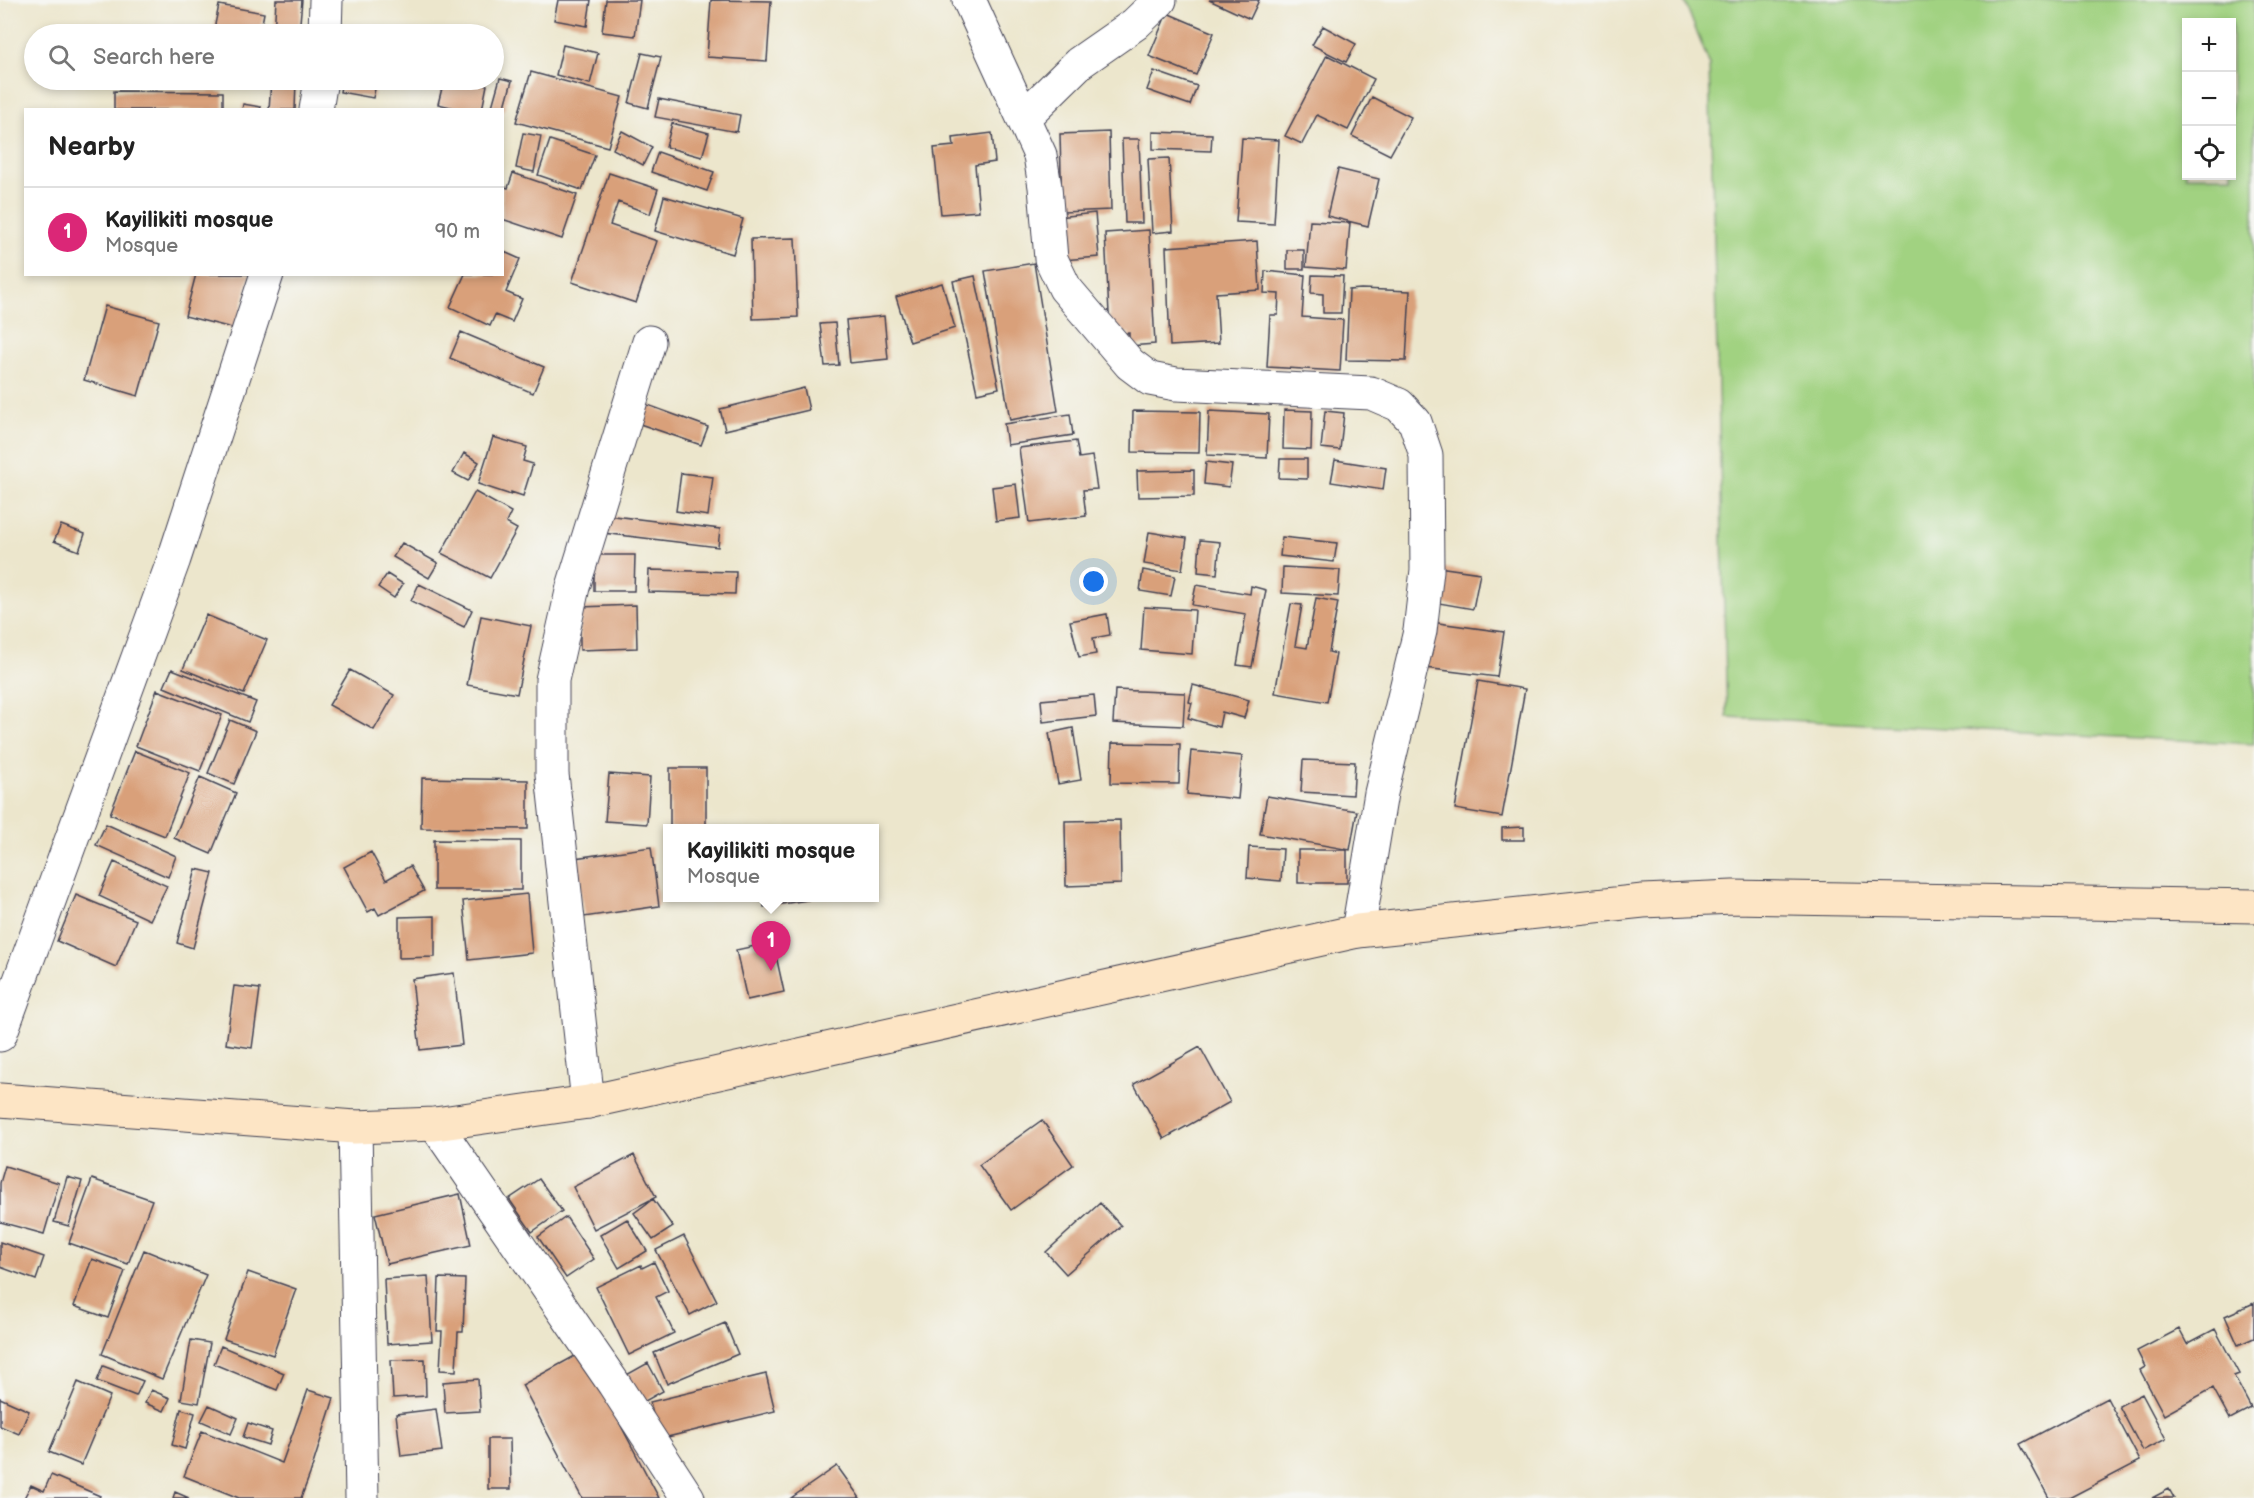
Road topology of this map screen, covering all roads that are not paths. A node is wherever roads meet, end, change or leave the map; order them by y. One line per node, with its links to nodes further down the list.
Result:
1 (326, 0): 4 (street)
2 (969, 0): 7 (street)
3 (1160, 0): 7 (street)
4 (325, 24)
5 (319, 90): 6 (street)
6 (316, 108)
7 (1023, 118): 11 (street)
8 (266, 276): 12 (street)
9 (649, 342): 14 (street)
10 (2254, 906): 11 (main road)
11 (1358, 931): 14 (main road)
12 (0, 1035)
13 (0, 1100): 16 (main road)
14 (588, 1102): 15 (main road)
15 (435, 1124): 16 (main road); 18 (street)
16 (356, 1127): 17 (street)
17 (362, 1498)
18 (688, 1498)

